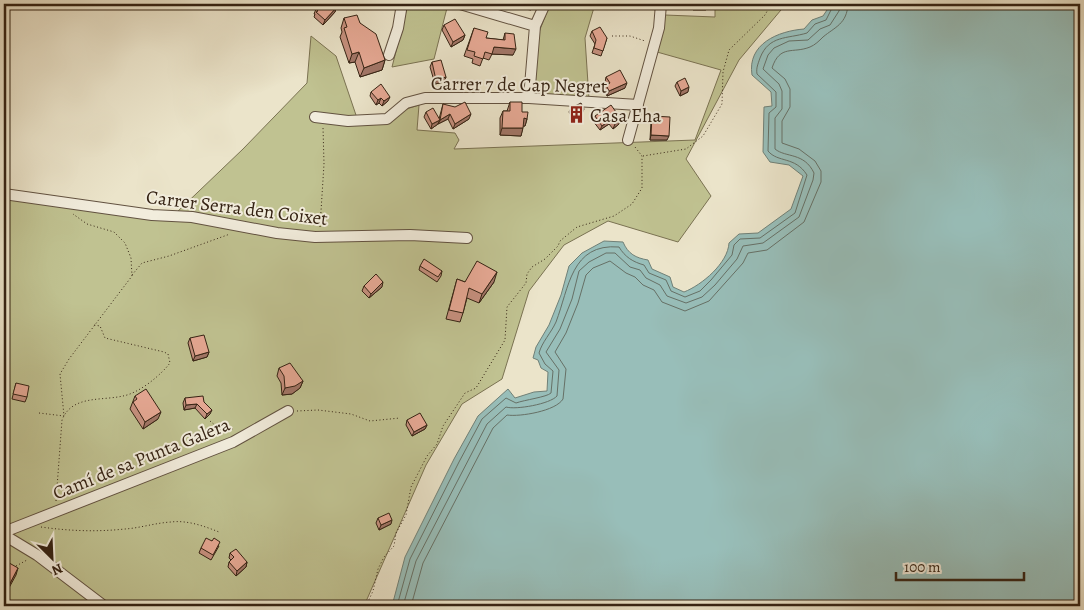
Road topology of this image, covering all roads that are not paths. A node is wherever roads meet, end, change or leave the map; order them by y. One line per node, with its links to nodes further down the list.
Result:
1 (402, 4): 6 (street)
2 (460, 4): 5 (street)
3 (545, 4): 5 (street)
4 (661, 4): 8 (street)
5 (536, 26): 7 (street)
6 (389, 55)
7 (529, 98): 8 (street, Carrer 7 de Cap Negret); 9 (street, Carrer 7 de Cap Negret)
8 (638, 105): 10 (street)
9 (315, 117)
10 (628, 140)
11 (4, 194): 12 (street, Carrer Serra den Coixet)
12 (467, 238)
13 (288, 411): 14 (street, Camí de sa Punta Galera)
14 (27, 524): 15 (street, Camí de sa Punta Galera); 16 (street)
15 (4, 533): 16 (street, Camí de sa Punta Galera)
16 (24, 547): 17 (street, Camí de sa Punta Galera)
17 (104, 606)

